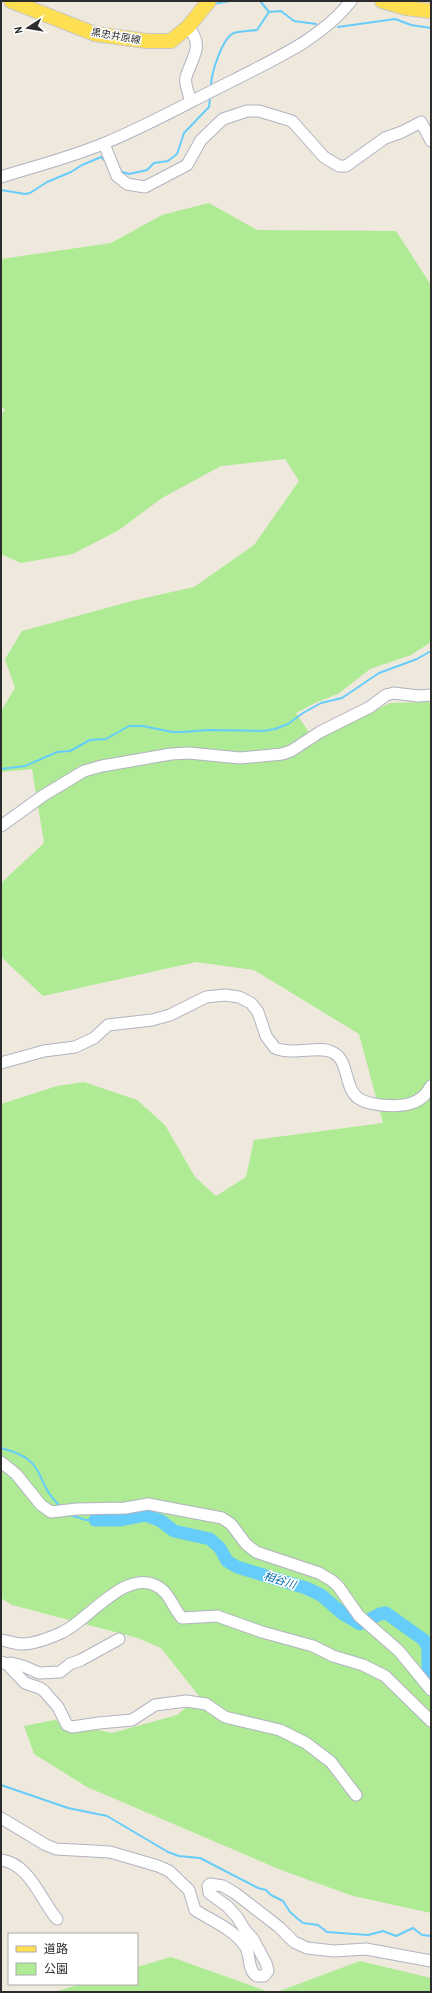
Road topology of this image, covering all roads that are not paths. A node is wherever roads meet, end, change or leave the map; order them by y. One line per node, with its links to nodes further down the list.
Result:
1 (11, 1): 6 (main road, 黒忠井原線)
2 (209, 1): 6 (main road, 黒忠井原線)
3 (352, 1): 7 (street)
4 (382, 1): 5 (main road)
5 (431, 11)
6 (188, 27): 7 (street)
7 (191, 101): 9 (street)
8 (431, 141): 9 (street)
9 (104, 144): 10 (street)
10 (1, 177)
11 (431, 695): 12 (street)
12 (1, 826)
13 (1, 1063): 14 (street)
14 (431, 1086)
15 (1, 1462): 19 (street)
16 (119, 1639): 18 (street)
17 (1, 1640): 20 (street)
18 (4, 1663): 21 (street)
19 (431, 1690)
20 (431, 1721)
21 (356, 1796)
22 (1, 1818): 25 (street)
23 (1, 1860): 24 (street)
24 (57, 1919)
25 (431, 1961)

